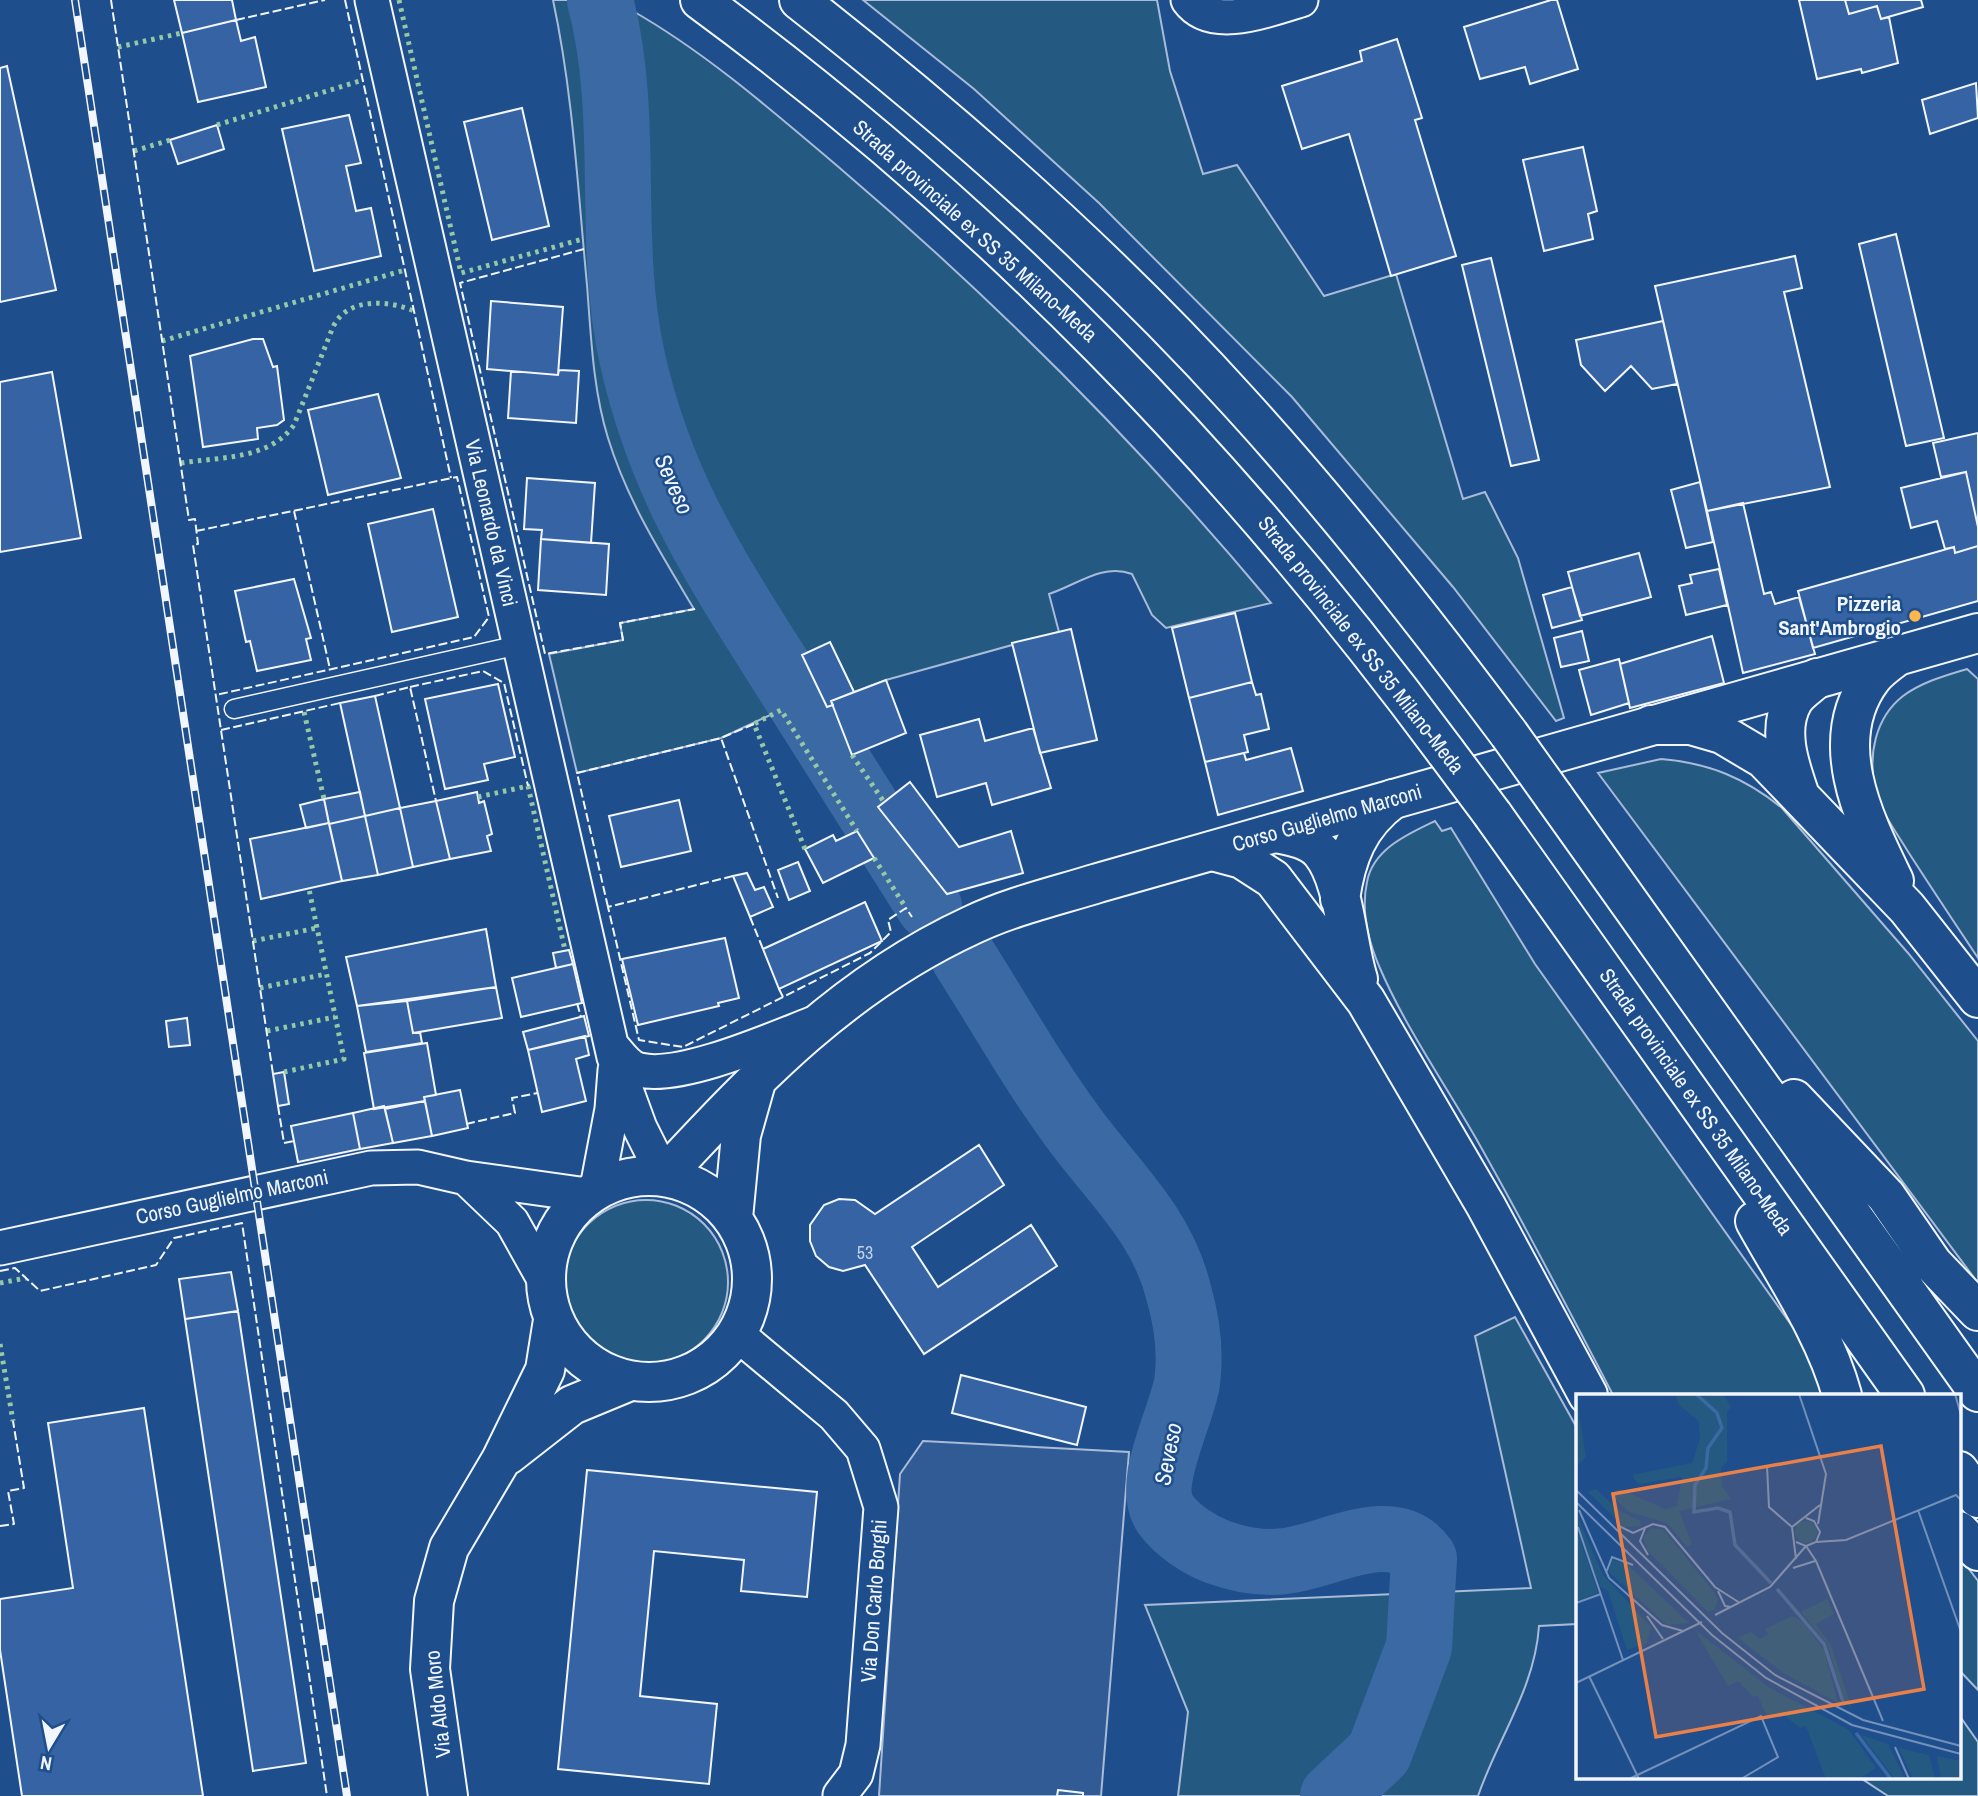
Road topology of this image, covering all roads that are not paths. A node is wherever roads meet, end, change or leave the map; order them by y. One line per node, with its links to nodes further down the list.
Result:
1 (372, 0): 7 (street, Via Leonardo da Vinci)
2 (699, 0): 26 (main road, Strada provinciale ex SS 35 Milano-Meda, bridge)
3 (799, 0): 23 (main road, bridge)
4 (1188, 0): 5 (street)
5 (1301, 0)
6 (1978, 633): 8 (main road, Corso Guglielmo Marconi)
7 (519, 645): 10 (lane); 24 (street, Via Leonardo da Vinci)
8 (1896, 657): 9 (main road, Corso Guglielmo Marconi); 12 (main road)
9 (1800, 685): 11 (main road, Corso Guglielmo Marconi); 12 (main road); 13 (main road)
10 (234, 709)
11 (1651, 725): 13 (main road); 14 (main road, Corso Guglielmo Marconi)
12 (1850, 738): 19 (main road)
13 (1799, 793): 19 (main road)
14 (1393, 799): 15 (main road, Corso Guglielmo Marconi); 17 (main road)
15 (1299, 830): 16 (main road, Corso Guglielmo Marconi); 17 (main road); 18 (main road)
16 (1212, 851): 18 (main road); 22 (main road, Corso Guglielmo Marconi)
17 (1340, 899): 21 (main road)
18 (1295, 907): 21 (main road)
19 (1907, 908): 20 (main road)
20 (1978, 998)
21 (1366, 1001): 38 (main road)
22 (816, 1022): 24 (street); 25 (main road, Corso Guglielmo Marconi)
23 (1730, 1042): 33 (main road); 37 (main road)
24 (613, 1052): 27 (street); 29 (street)
25 (757, 1076): 27 (main road, Corso Guglielmo Marconi); 30 (main road)
26 (1677, 1077): 39 (main road); 40 (main road, Strada provinciale ex SS 35 Milano-Meda)
27 (664, 1176): 29 (main road); 30 (main road)
28 (466, 1178): 29 (street, Corso Guglielmo Marconi); 31 (street, Corso Guglielmo Marconi); 32 (street)
29 (592, 1191): 32 (main road)
30 (733, 1218): 35 (main road)
31 (0, 1248)
32 (545, 1281): 34 (main road)
33 (1978, 1311)
34 (553, 1320): 36 (main road); 41 (main road, Via Aldo Moro)
35 (737, 1334): 36 (main road); 47 (street, Via Don Carlo Borghi)
36 (630, 1381): 41 (main road, Via Aldo Moro)
37 (1978, 1392)
38 (1587, 1394)
39 (1842, 1394)
40 (1904, 1394)
41 (501, 1460): 46 (main road, Via Aldo Moro)
42 (1960, 1472): 43 (main road)
43 (1978, 1498)
44 (1960, 1532): 45 (main road)
45 (1978, 1551)
46 (448, 1796)
47 (840, 1796)

